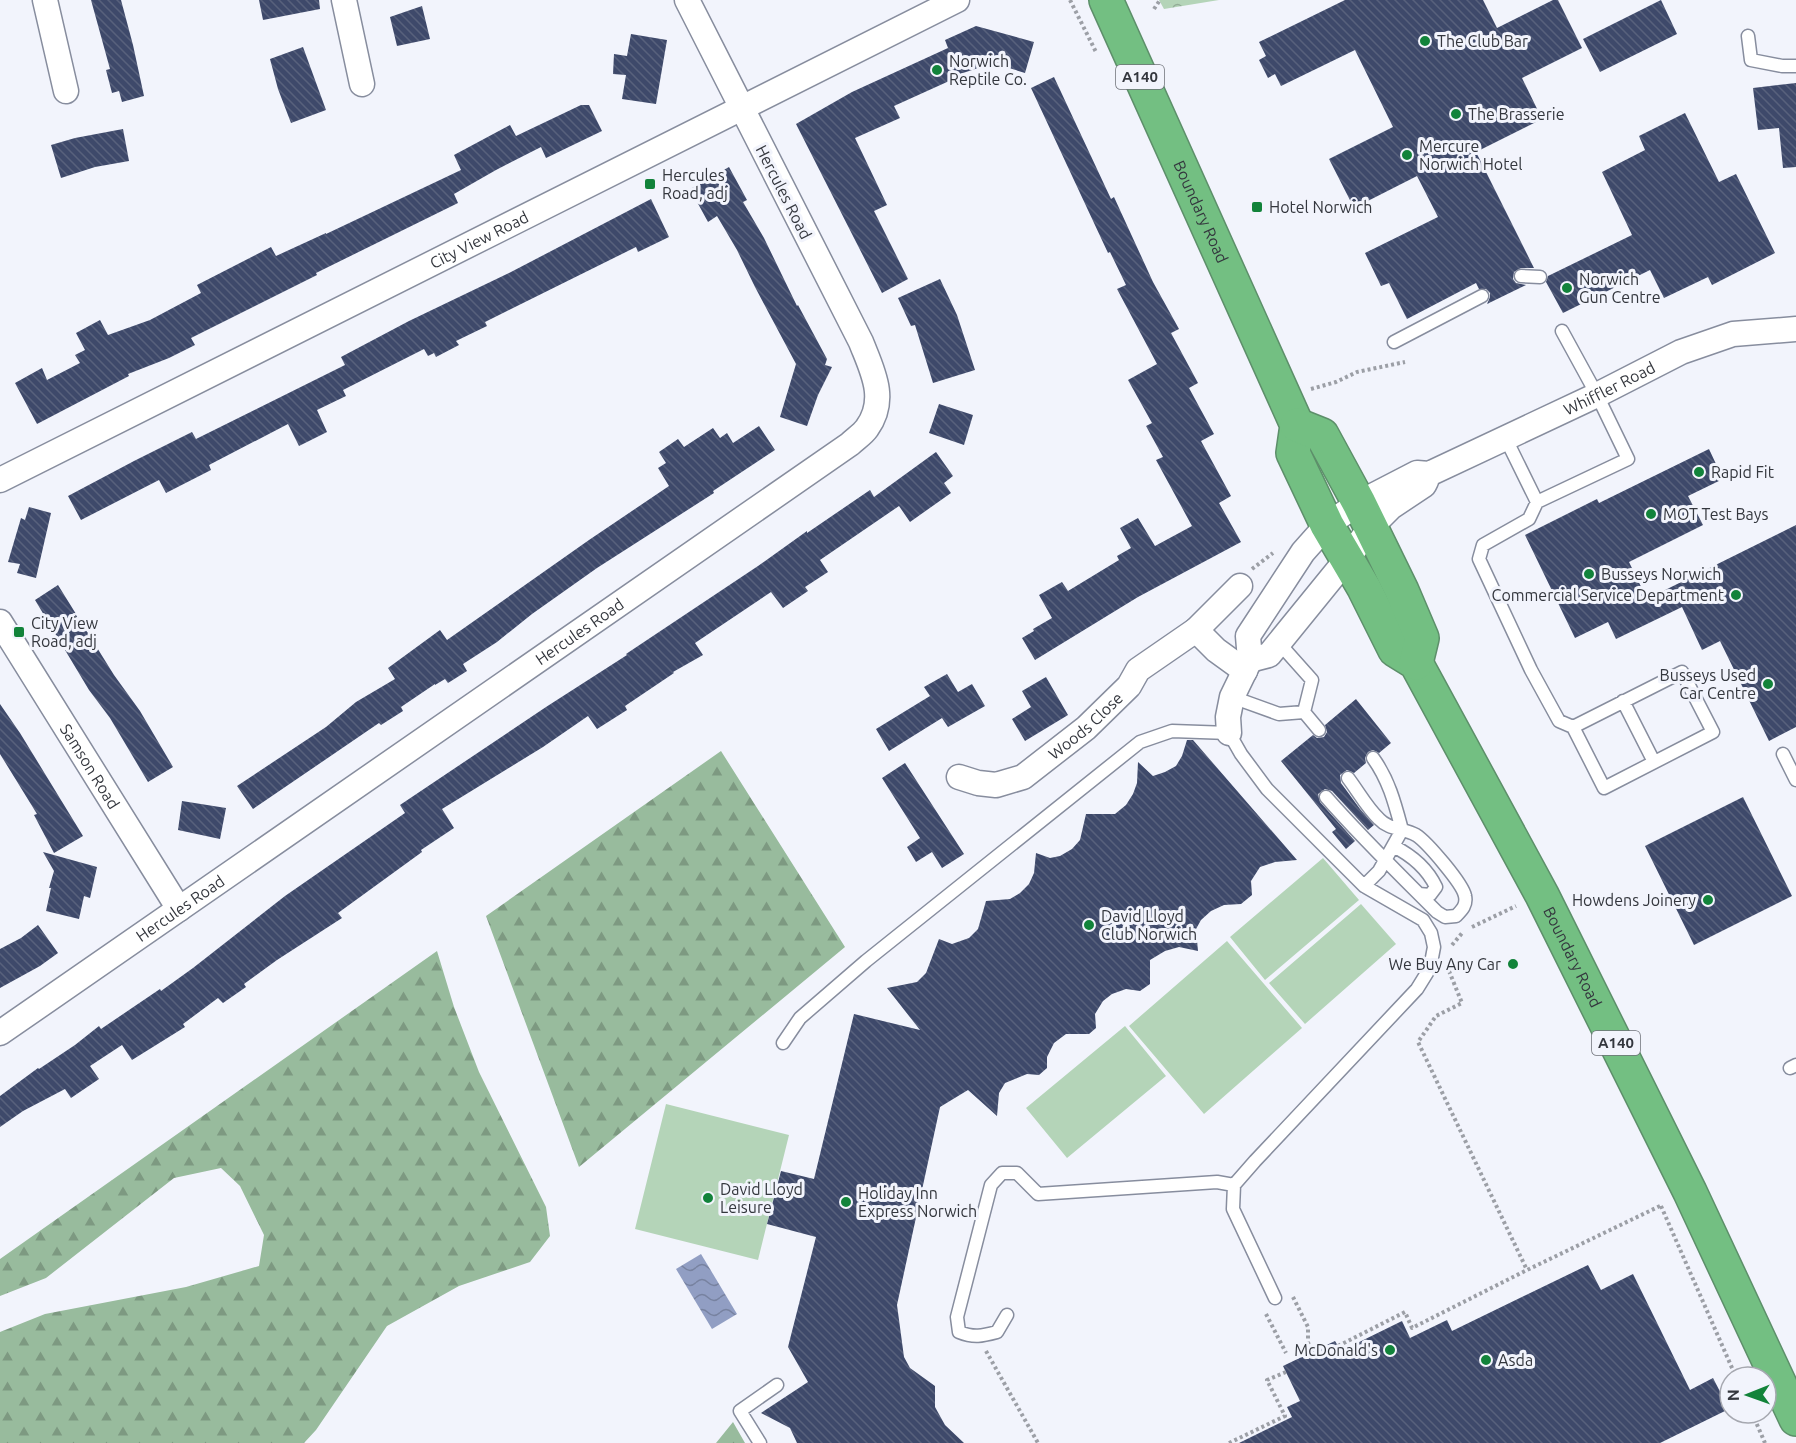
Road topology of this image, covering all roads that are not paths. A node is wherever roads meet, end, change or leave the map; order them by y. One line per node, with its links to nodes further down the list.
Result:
1 (45, 0): 9 (street)
2 (344, 0): 8 (street)
3 (687, 0): 10 (street, Hercules Road)
4 (957, 0): 10 (street, City View Road)
5 (1106, 0): 18 (highway, Boundary Road / A140)
6 (1748, 36): 7 (lane)
7 (1796, 66)
8 (362, 84)
9 (66, 91)
10 (741, 109): 20 (street, City View Road); 49 (street, Hercules Road)
11 (1521, 276): 12 (lane)
12 (1540, 277)
13 (1482, 296): 16 (lane)
14 (1796, 328): 17 (street, Whiffler Road)
15 (1562, 331): 17 (lane)
16 (1394, 342)
17 (1597, 395): 19 (street, Whiffler Road); 21 (lane)
18 (1297, 425): 22 (highway); 23 (highway, Boundary Road / A140)
19 (1505, 437): 21 (lane); 22 (street, Whiffler Road)
20 (0, 480)
21 (1537, 502): 34 (lane)
22 (1365, 515): 23 (street, Whiffler Road); 24 (street); 29 (highway)
23 (1327, 525): 24 (highway, Boundary Road / A140); 30 (street)
24 (1347, 559): 28 (street); 29 (highway, Boundary Road / A140)
25 (1240, 586): 27 (street, Woods Close)
26 (0, 622): 49 (street, Samson Road)
27 (1196, 630): 30 (street); 40 (street, Woods Close)
28 (1279, 643): 30 (street); 33 (lane)
29 (1416, 663): 56 (highway, Boundary Road / A140)
30 (1247, 666): 31 (street)
31 (1232, 697): 33 (lane); 36 (street)
32 (1623, 701): 34 (lane); 39 (lane); 39 (lane)
33 (1304, 712): 35 (lane)
34 (1573, 727): 39 (lane)
35 (1319, 730)
36 (1229, 733): 47 (lane); 51 (lane)
37 (1783, 754): 42 (lane)
38 (1373, 758): 44 (lane)
39 (1654, 762)
40 (959, 777)
41 (1348, 778): 44 (lane)
42 (1796, 780)
43 (1326, 797): 46 (lane)
44 (1402, 830): 45 (lane); 48 (lane)
45 (1393, 846): 46 (lane); 48 (lane)
46 (1386, 860): 47 (lane); 48 (lane)
47 (1364, 886): 52 (lane)
48 (1419, 894)
49 (179, 909): 50 (street, Hercules Road)
50 (0, 1033)
51 (783, 1044)
52 (1234, 1185): 53 (lane); 54 (lane)
53 (1275, 1298)
54 (1007, 1315)
55 (777, 1385): 59 (lane)
56 (1788, 1394): 57 (highway, Boundary Road / A140); 58 (highway)
57 (1796, 1419)
58 (1796, 1440)
59 (760, 1443)

